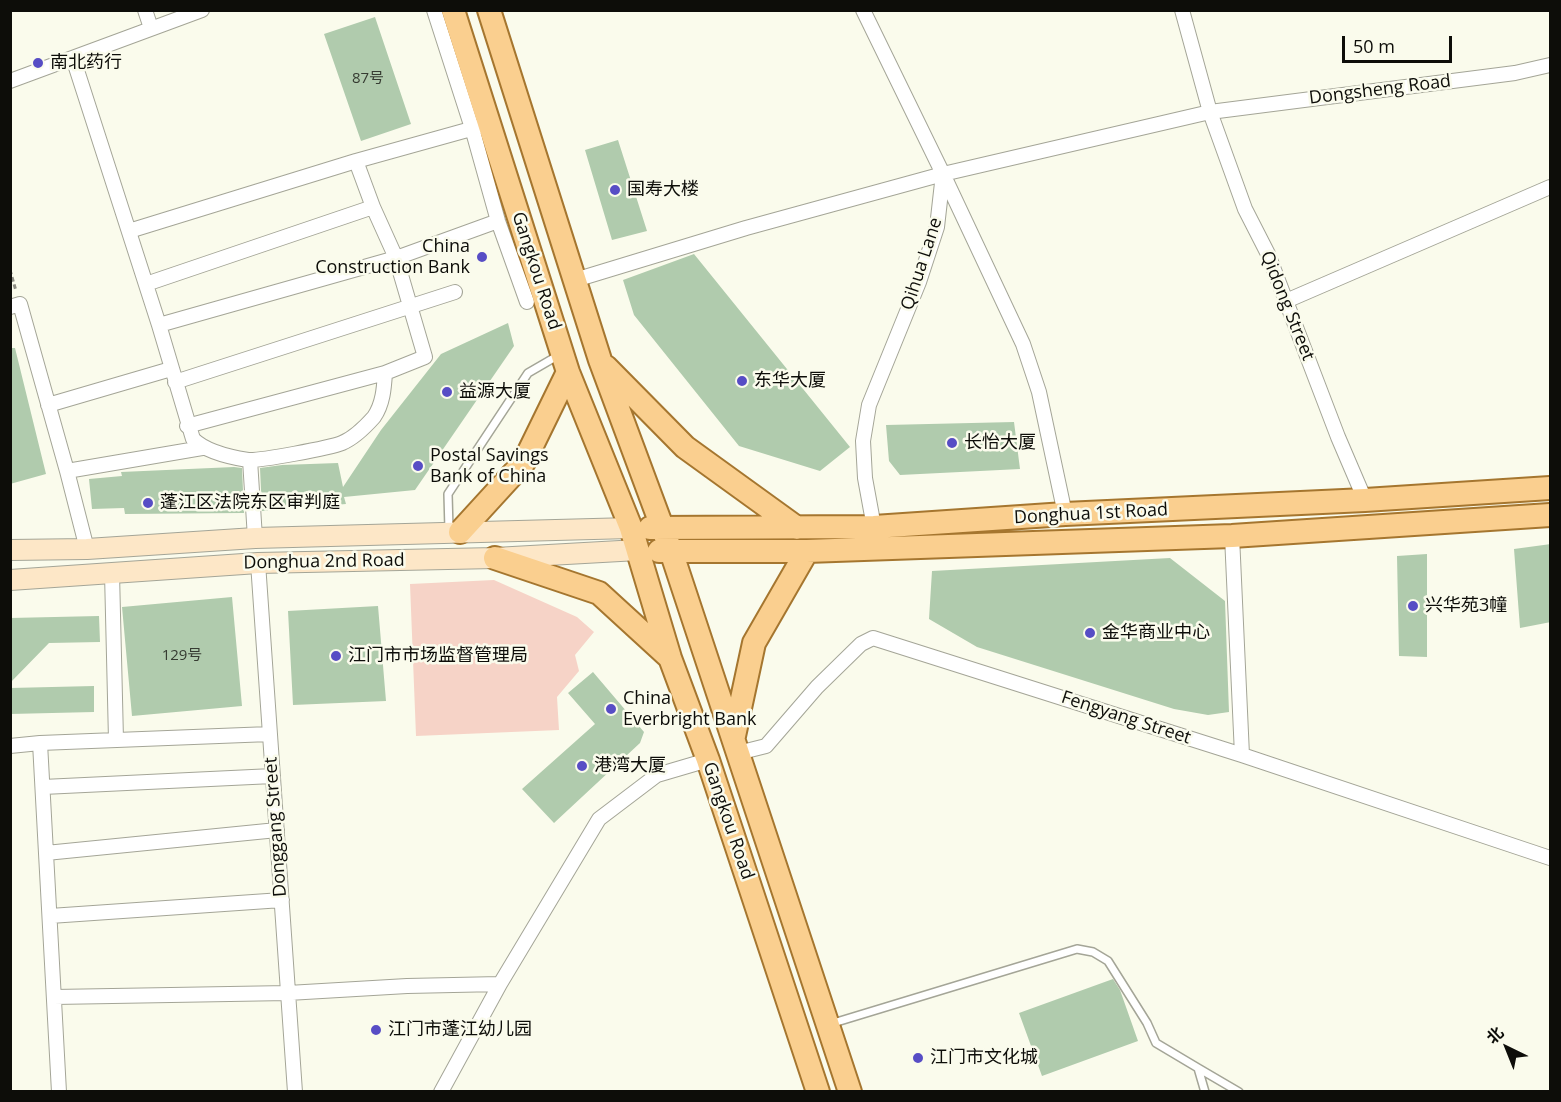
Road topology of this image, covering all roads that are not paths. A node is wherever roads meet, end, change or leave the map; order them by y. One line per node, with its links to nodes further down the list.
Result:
1 (145, 10): 8 (street)
2 (202, 10): 8 (street)
3 (434, 10): 13 (street)
4 (453, 10): 13 (main road, Gangkou Road)
5 (489, 10): 21 (main road, Gangkou Road)
6 (863, 10): 15 (street)
7 (1182, 10): 12 (street, Qidong Street)
8 (151, 28): 9 (street)
9 (73, 58): 11 (street); 19 (street)
10 (1551, 65): 12 (street, Dongsheng Road)
11 (10, 81)
12 (1210, 112): 15 (street, Dongsheng Road); 25 (street, Qidong Street)
13 (481, 126): 14 (street); 18 (street); 22 (main road, Gangkou Road)
14 (356, 161): 17 (street); 19 (street)
15 (943, 174): 21 (street, Dongsheng Road); 42 (street); 44 (street, Qihua Lane)
16 (1551, 187): 25 (street)
17 (373, 207): 20 (street); 23 (street)
18 (498, 220): 20 (street); 26 (street)
19 (129, 231): 23 (street)
20 (396, 258): 28 (street); 29 (street)
21 (572, 272): 22 (main road); 31 (main road, Gangkou Road)
22 (537, 276): 30 (main road, Gangkou Road)
23 (146, 284): 29 (street)
24 (455, 292): 28 (street)
25 (1286, 300): 41 (street, Qidong Street)
26 (526, 302): 30 (main road)
27 (15, 305): 35 (street)
28 (411, 306): 33 (street); 34 (street)
29 (159, 325): 34 (street)
30 (554, 327): 32 (main road, Gangkou Road)
31 (600, 360): 46 (main road, Gangkou Road); 47 (main road)
32 (565, 363): 45 (main road, Gangkou Road); 48 (main road); 48 (lane)
33 (385, 373): 36 (street); 38 (street)
34 (173, 375): 35 (street); 36 (street)
35 (48, 405): 39 (street)
36 (188, 426): 37 (street)
37 (202, 448): 38 (street); 39 (street)
38 (250, 460): 50 (street)
39 (67, 471): 51 (street)
40 (1551, 488): 41 (main road, Donghua 1st Road)
41 (1365, 500): 42 (main road, Donghua 1st Road)
42 (1065, 514): 44 (main road, Donghua 1st Road)
43 (1551, 515): 49 (main road, Donghua 1st Road)
44 (874, 527): 47 (main road, Donghua 1st Road)
45 (631, 528): 46 (main road, Donghua 1st Road); 48 (main road, Donghua 2nd Road); 53 (main road, Gangkou Road)
46 (663, 528): 47 (main road, Donghua 1st Road); 55 (main road, Gangkou Road)
47 (797, 528)
48 (454, 532): 50 (main road, Donghua 2nd Road)
49 (1232, 536): 54 (main road, Donghua 1st Road); 66 (street)
50 (255, 538): 51 (main road, Donghua 2nd Road)
51 (87, 549): 52 (main road, Donghua 2nd Road)
52 (10, 550)
53 (638, 550): 55 (main road, Donghua 1st Road); 56 (main road, Donghua 2nd Road); 60 (main road, Gangkou Road)
54 (807, 551): 55 (main road, Donghua 1st Road); 64 (main road)
55 (671, 552): 64 (main road, Gangkou Road)
56 (495, 558): 57 (main road, Donghua 2nd Road); 60 (main road)
57 (258, 563): 58 (main road, Donghua 2nd Road); 61 (street, Donggang Street)
58 (112, 573): 59 (main road, Donghua 2nd Road); 62 (street)
59 (10, 580)
60 (670, 658): 67 (main road, Gangkou Road)
61 (270, 734): 62 (street); 68 (street, Donggang Street)
62 (116, 740): 63 (street)
63 (40, 743): 65 (street); 69 (street)
64 (736, 745): 66 (street, Fengyang Street); 71 (main road, Gangkou Road)
65 (10, 746)
66 (1242, 755): 74 (street, Fengyang Street)
67 (708, 760): 72 (main road, Gangkou Road); 77 (street)
68 (273, 776): 69 (street); 70 (street, Donggang Street)
69 (43, 788): 73 (street)
70 (277, 830): 73 (street); 75 (street, Donggang Street)
71 (765, 834): 72 (main road); 80 (main road, Gangkou Road)
72 (735, 842): 85 (main road, Gangkou Road)
73 (46, 853): 76 (street)
74 (1551, 858)
75 (282, 900): 76 (street); 78 (street, Donggang Street)
76 (50, 916): 79 (street)
77 (500, 984): 78 (street); 84 (street)
78 (288, 993): 79 (street); 83 (street, Donggang Street)
79 (54, 997): 82 (street)
80 (828, 1024): 81 (lane); 86 (main road, Gangkou Road)
81 (1198, 1068): 87 (lane); 88 (lane)
82 (60, 1092)
83 (295, 1092)
84 (441, 1092)
85 (818, 1092)
86 (850, 1092)
87 (1205, 1092)
88 (1239, 1092)

